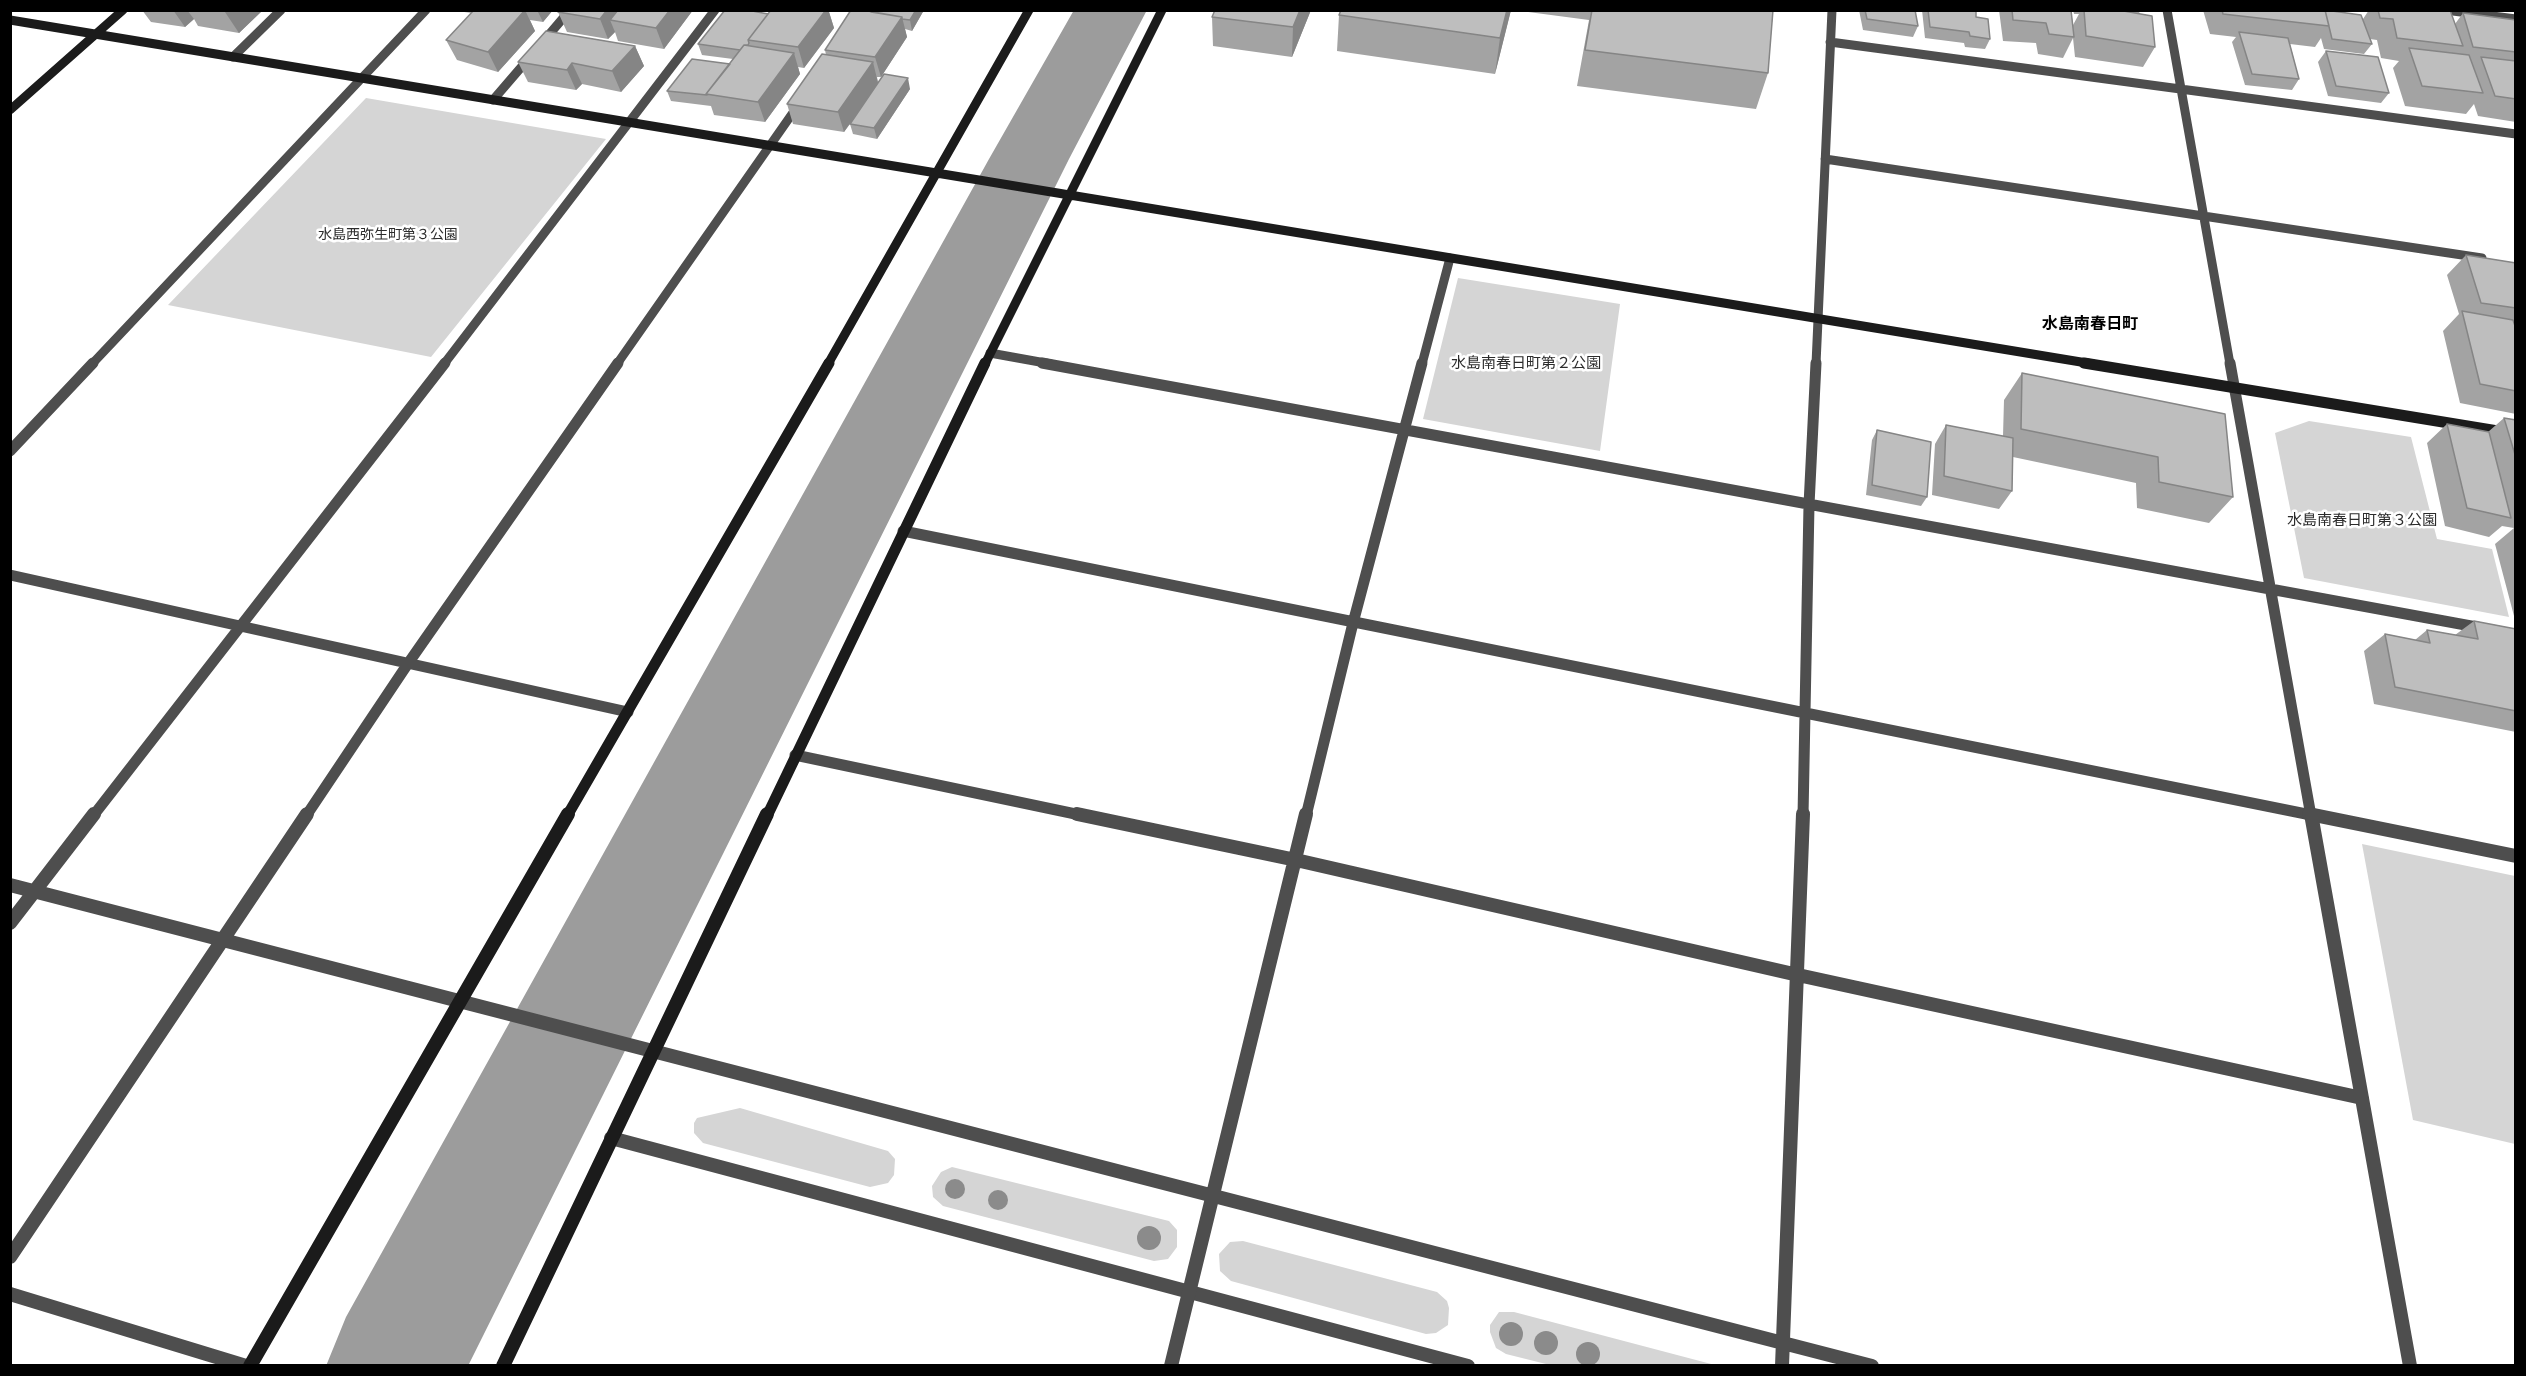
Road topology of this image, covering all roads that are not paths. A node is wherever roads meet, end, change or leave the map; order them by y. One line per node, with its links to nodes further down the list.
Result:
1 (123, 10): 13 (street)
2 (281, 10): 15 (street)
3 (426, 10): 16 (street)
4 (570, 10): 19 (street)
5 (715, 10): 21 (street)
6 (1029, 10): 25 (street)
7 (1162, 10): 26 (street)
8 (1832, 10): 14 (street)
9 (2167, 10): 17 (street)
10 (2445, 10): 11 (street)
11 (2516, 19)
12 (10, 20): 13 (street)
13 (96, 34): 15 (street); 20 (street)
14 (1830, 42): 17 (street); 24 (street)
15 (233, 57): 16 (street)
16 (362, 78): 19 (street); 35 (street)
17 (2181, 88): 22 (street); 27 (street)
18 (803, 98): 23 (street)
19 (493, 100): 21 (street)
20 (10, 110)
21 (631, 123): 23 (street); 41 (street)
22 (2516, 134)
23 (770, 147): 25 (street); 43 (street)
24 (1825, 159): 27 (street); 30 (street)
25 (938, 173): 26 (street); 44 (street)
26 (1068, 194): 28 (street); 31 (street)
27 (2206, 217): 29 (street); 32 (street)
28 (1450, 258): 30 (street); 33 (street)
29 (2493, 260)
30 (1816, 320): 32 (street); 36 (street)
31 (990, 353): 33 (street); 37 (street)
32 (2234, 387): 34 (street); 39 (street)
33 (1406, 428): 36 (street); 40 (street)
34 (2516, 434)
35 (10, 451)
36 (1809, 505): 39 (street); 45 (street)
37 (903, 531): 40 (street); 46 (street)
38 (10, 575): 41 (street)
39 (2271, 590): 42 (street); 47 (street)
40 (1353, 623): 45 (street); 49 (street)
41 (239, 626): 43 (street); 51 (street)
42 (2492, 630)
43 (407, 665): 44 (street); 53 (street)
44 (628, 712): 55 (street)
45 (1807, 712): 47 (street); 54 (street)
46 (795, 755): 49 (street); 56 (street)
47 (2311, 815): 48 (street); 57 (street)
48 (2516, 856)
49 (1296, 861): 54 (street); 59 (street)
50 (10, 885): 51 (street)
51 (34, 892): 52 (street); 53 (street)
52 (10, 924)
53 (220, 941): 55 (street); 60 (street)
54 (1798, 975): 57 (street); 63 (street)
55 (460, 1002): 56 (street); 64 (street)
56 (652, 1052): 58 (street); 59 (street)
57 (2362, 1098): 70 (street)
58 (611, 1138): 61 (street); 65 (street)
59 (1213, 1196): 61 (street); 63 (street)
60 (10, 1257)
61 (1189, 1292): 66 (street); 67 (street)
62 (10, 1294): 64 (street)
63 (1783, 1343): 68 (street); 69 (street)
64 (248, 1365)
65 (503, 1365)
66 (1171, 1365)
67 (1468, 1365)
68 (1782, 1365)
69 (1872, 1365)
70 (2410, 1365)

